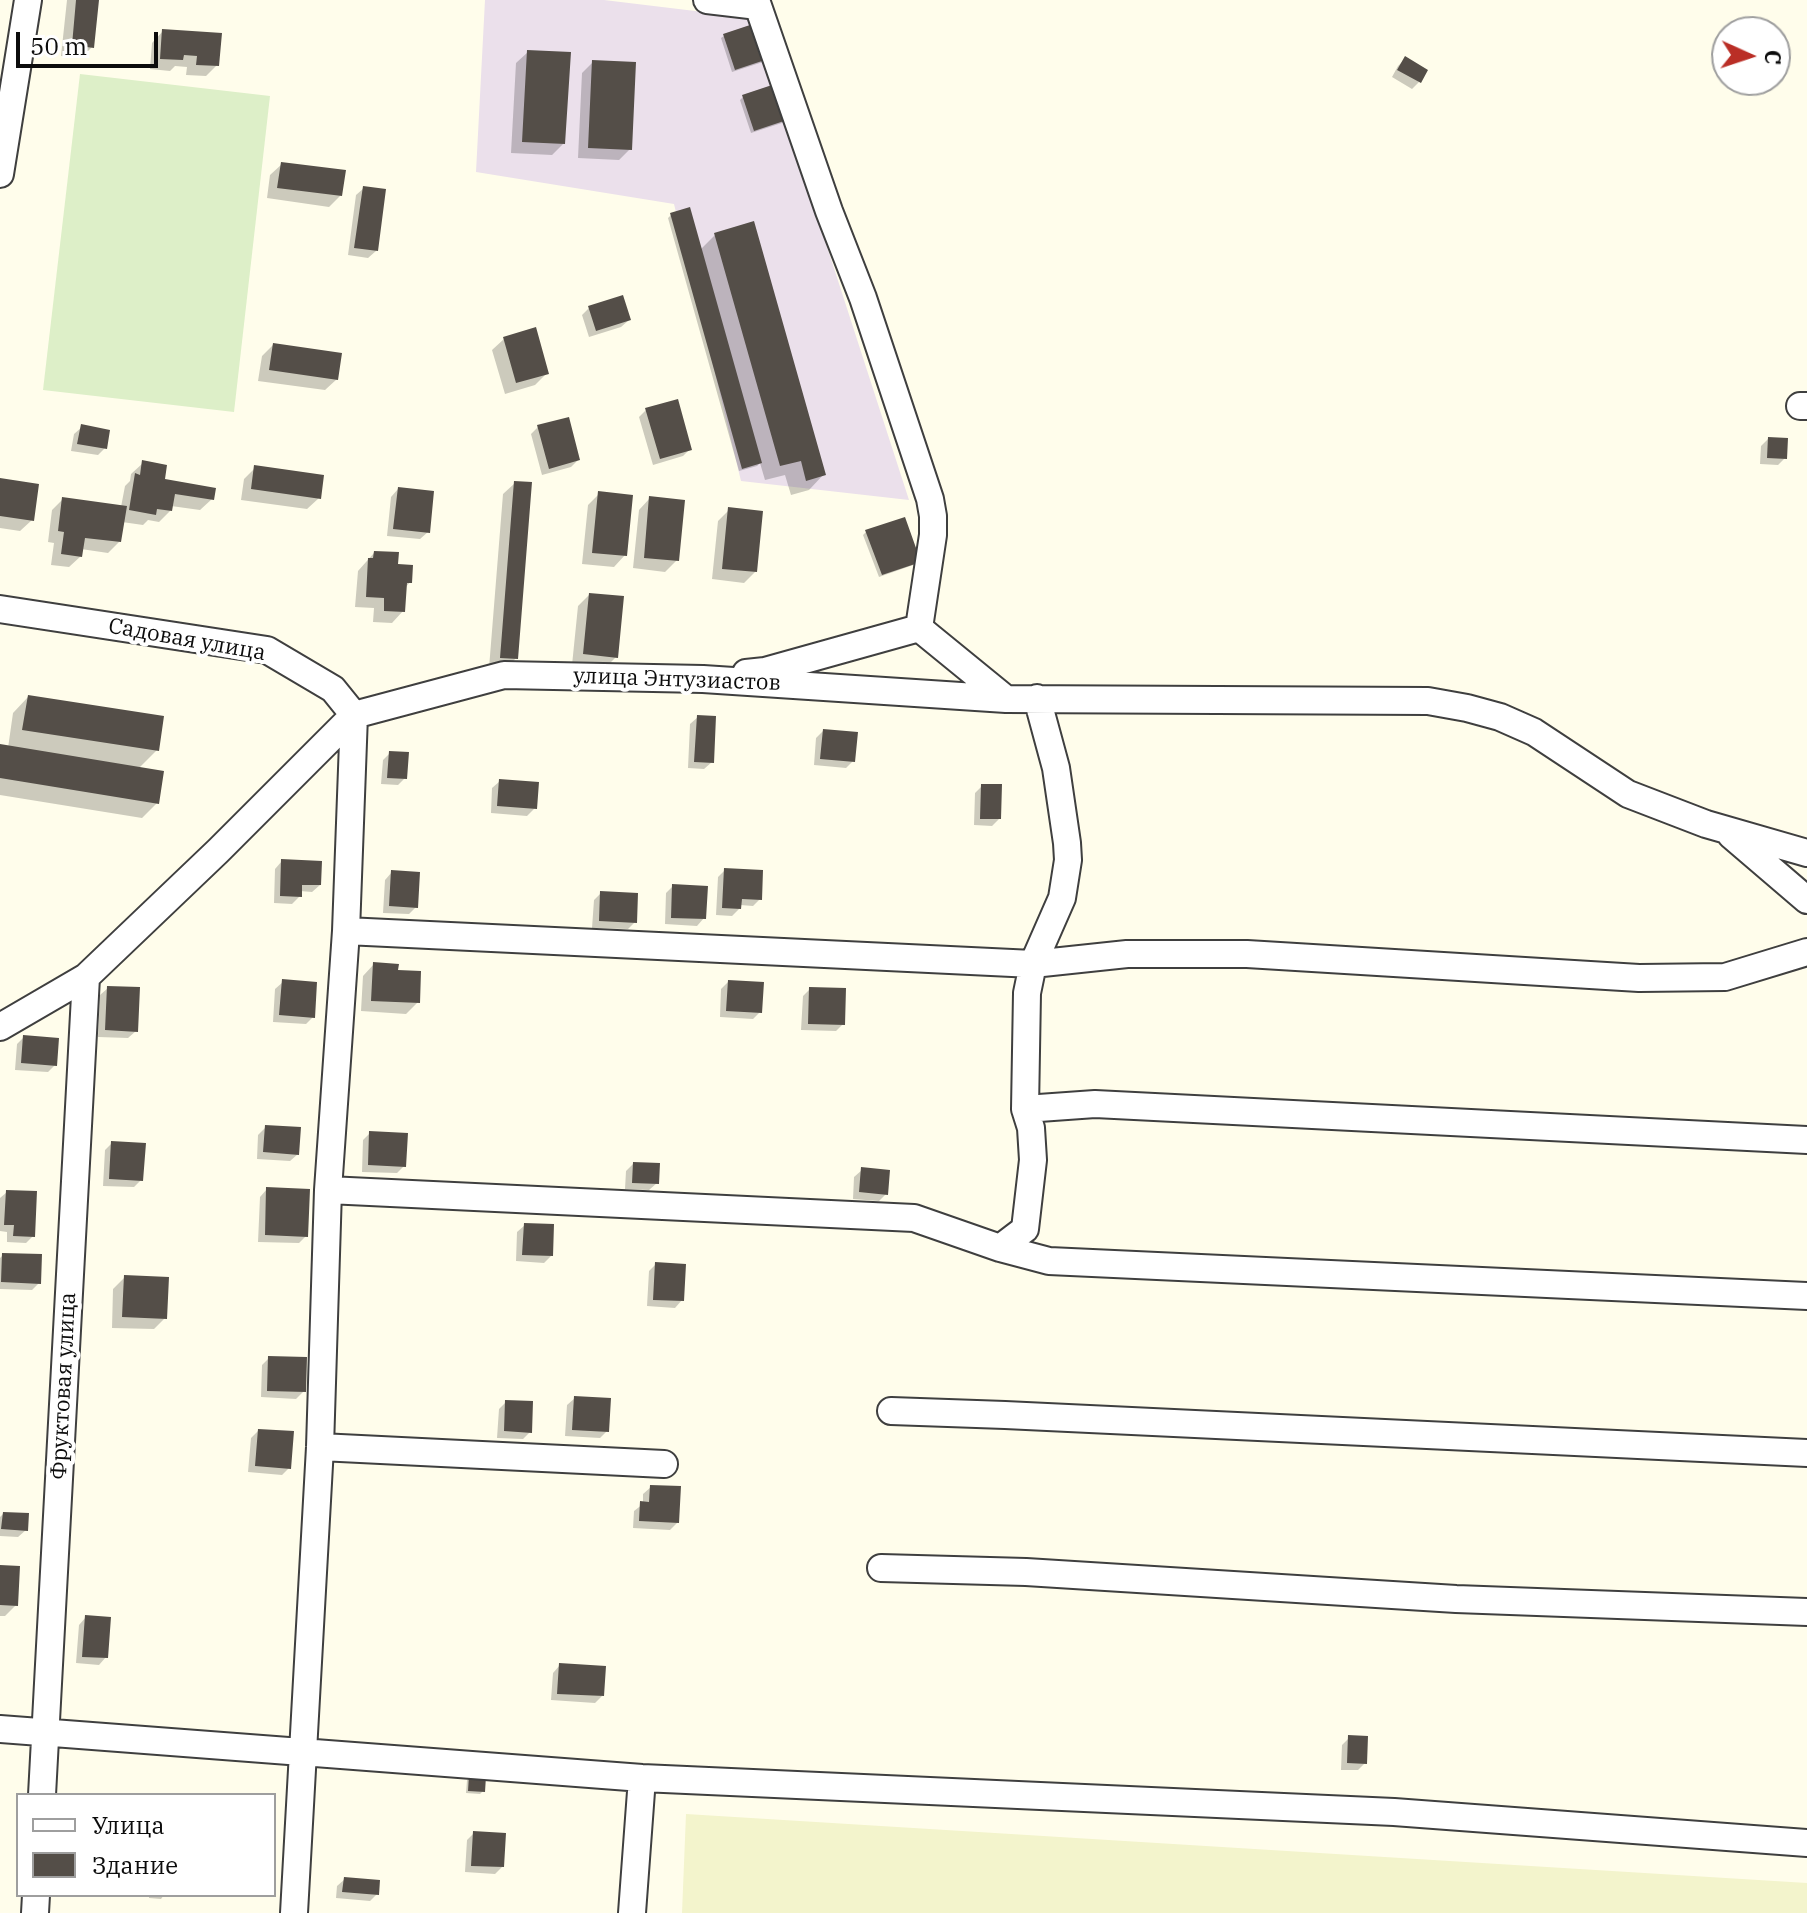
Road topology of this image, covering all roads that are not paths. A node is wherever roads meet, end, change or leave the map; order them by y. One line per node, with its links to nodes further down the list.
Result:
1 (28, 0): 4 (street)
2 (707, 0): 3 (street)
3 (757, 3): 6 (street)
4 (0, 174)
5 (0, 609): 10 (street, Садовая улица)
6 (919, 628): 7 (street); 9 (street)
7 (703, 679): 9 (street, улица Энтузиастов); 10 (street, улица Энтузиастов)
8 (1037, 698): 9 (street, улица Энтузиастов); 11 (street, улица Энтузиастов); 16 (street)
9 (1006, 699)
10 (354, 715): 14 (street); 17 (street)
11 (1723, 828): 12 (street, улица Энтузиастов); 13 (street)
12 (1807, 853)
13 (1807, 900)
14 (346, 931): 16 (street); 21 (street)
15 (1807, 952): 16 (street)
16 (1033, 964): 19 (street)
17 (86, 977): 18 (street); 31 (street, Фруктовая улица)
18 (0, 1027)
19 (1025, 1109): 20 (street); 22 (street)
20 (1807, 1140)
21 (328, 1190): 22 (street); 25 (street)
22 (1000, 1248): 23 (street)
23 (1807, 1296)
24 (891, 1411): 26 (street)
25 (320, 1447): 27 (street); 32 (street)
26 (1807, 1453)
27 (664, 1464)
28 (881, 1568): 29 (street)
29 (1807, 1612)
30 (0, 1729): 31 (street)
31 (46, 1733): 32 (street); 34 (street, Фруктовая улица)
32 (302, 1753): 33 (street); 36 (street)
33 (642, 1778): 35 (street); 37 (street)
34 (42, 1793)
35 (1807, 1843)
36 (294, 1913)
37 (632, 1913)

